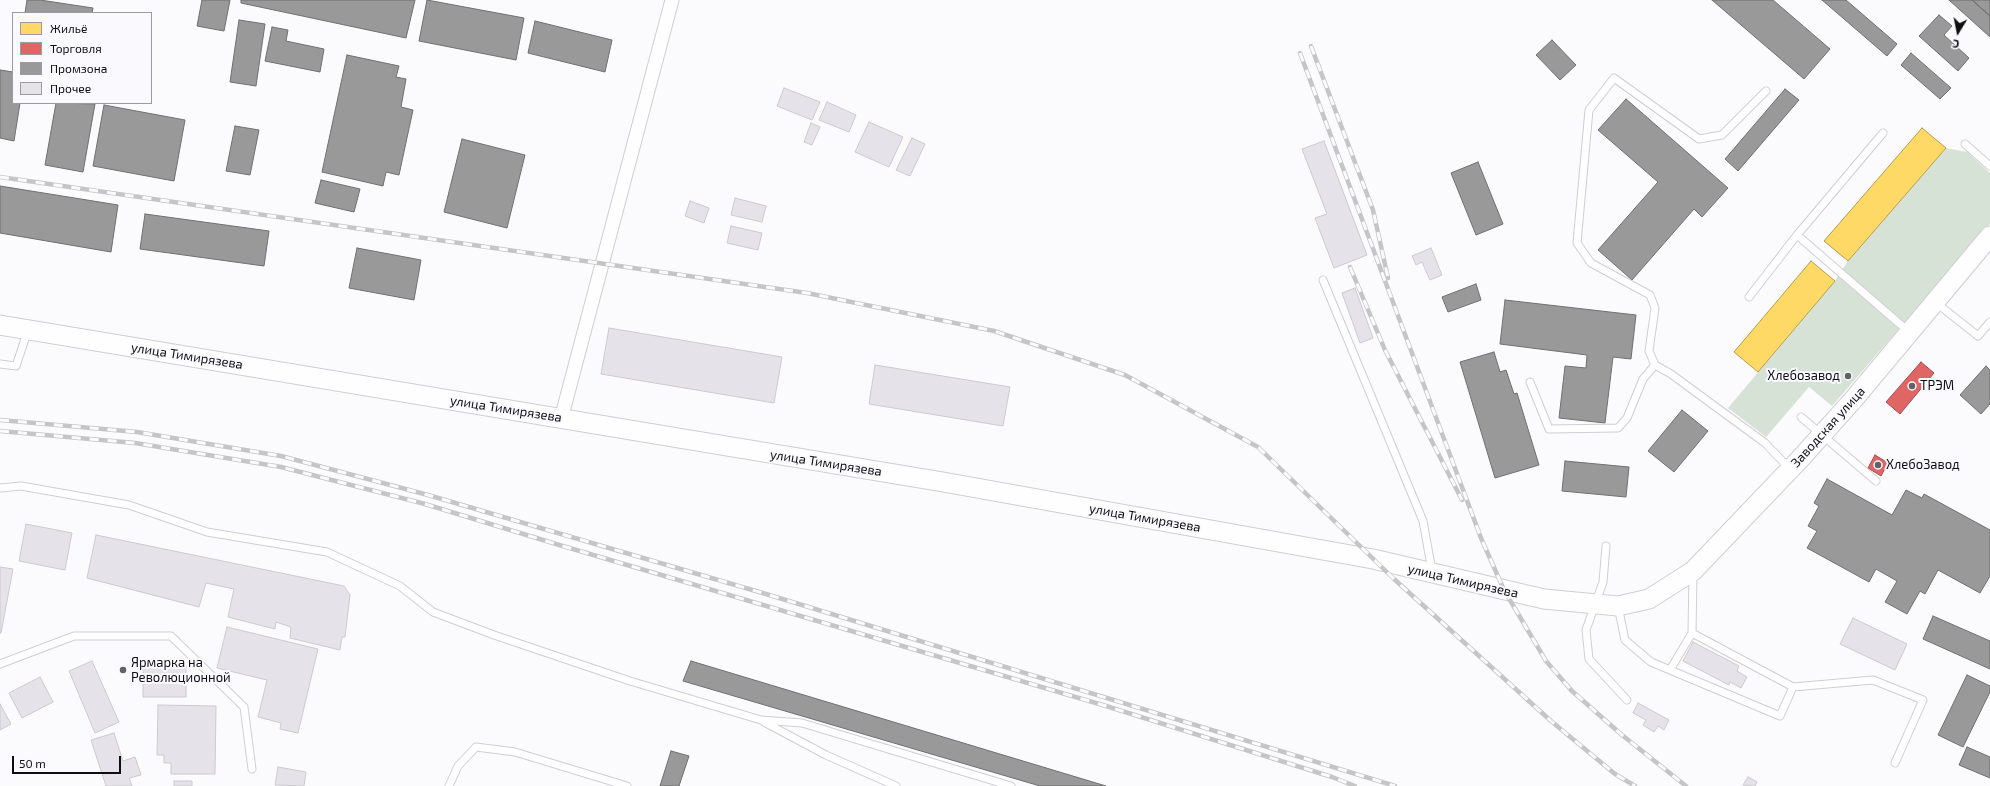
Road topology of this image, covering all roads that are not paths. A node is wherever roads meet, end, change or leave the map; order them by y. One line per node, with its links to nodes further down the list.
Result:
1 (672, 0): 19 (street)
2 (1766, 91): 16 (lane)
3 (1883, 133): 6 (lane)
4 (1965, 144): 5 (lane)
5 (1990, 166)
6 (1797, 235): 9 (lane); 14 (lane)
7 (1990, 236): 10 (main road, Заводская улица)
8 (1323, 280): 26 (lane)
9 (1749, 296)
10 (1935, 302): 11 (lane); 14 (main road, Заводская улица)
11 (1990, 322)
12 (0, 325): 13 (main road, улица Тимирязева)
13 (28, 330): 15 (lane); 19 (main road, улица Тимирязева)
14 (1910, 332): 20 (main road, Заводская улица)
15 (0, 364)
16 (1655, 365): 17 (lane); 21 (lane)
17 (1530, 382)
18 (1801, 416): 20 (lane)
19 (561, 419): 26 (main road, улица Тимирязева)
20 (1821, 434): 21 (main road, Заводская улица); 22 (lane)
21 (1790, 469): 25 (main road, Заводская улица)
22 (1876, 480)
23 (0, 488): 35 (lane)
24 (1606, 546): 28 (lane)
25 (1693, 571): 27 (main road, Заводская улица); 30 (lane)
26 (1432, 574): 28 (main road, улица Тимирязева)
27 (1649, 600): 29 (main road, улица Тимирязева)
28 (1595, 605): 29 (main road, улица Тимирязева); 34 (lane)
29 (1618, 606): 32 (lane)
30 (1692, 634): 32 (lane); 33 (lane)
31 (0, 664): 37 (lane)
32 (1670, 670): 33 (lane)
33 (1793, 687): 36 (lane)
34 (1627, 700)
35 (761, 720): 40 (lane); 41 (lane)
36 (1896, 763)
37 (252, 769)
38 (450, 786): 39 (lane)
39 (626, 786)
40 (896, 786)
41 (1011, 786)

